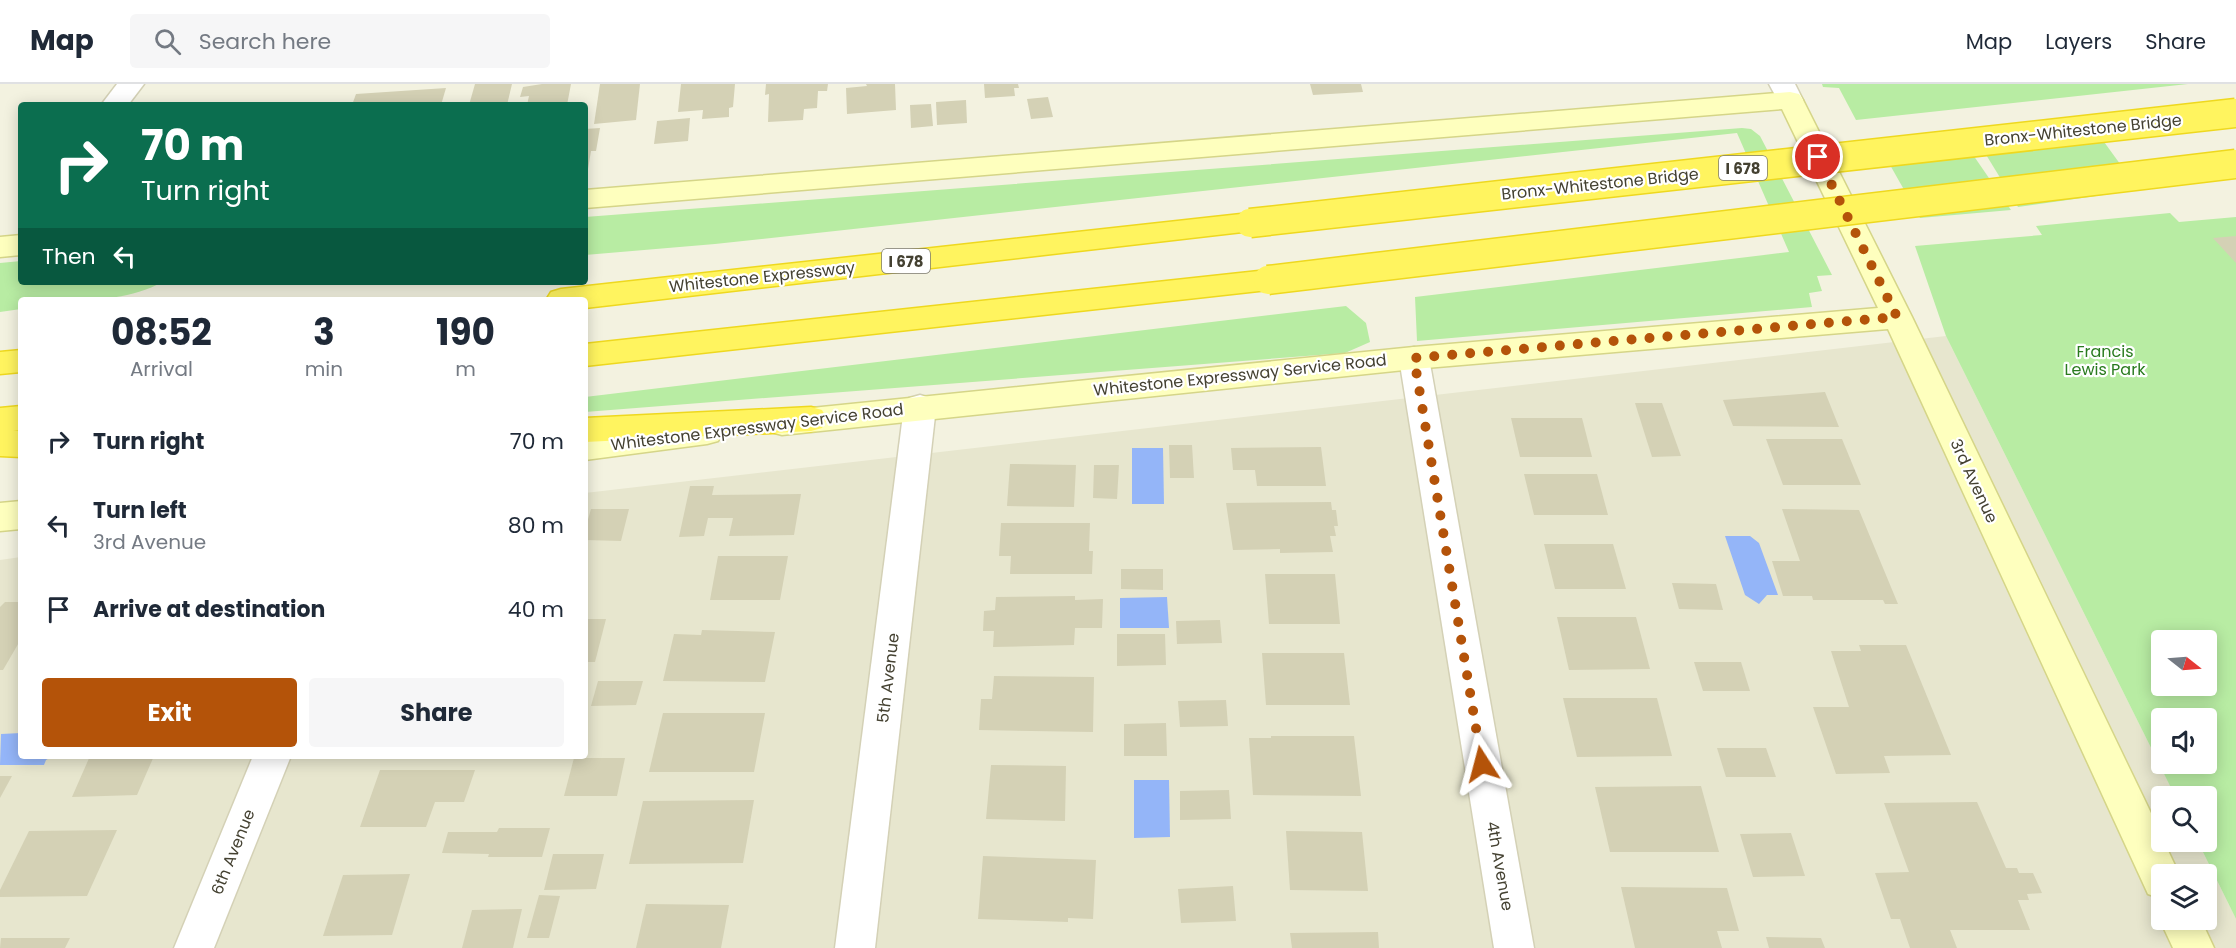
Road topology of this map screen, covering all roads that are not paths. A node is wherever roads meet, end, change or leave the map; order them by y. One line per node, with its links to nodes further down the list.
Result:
1 (131, 84): 3 (street)
2 (1786, 92): 6 (street); 11 (street, 3rd Avenue)
3 (116, 102)
4 (2236, 113): 7 (highway, Bronx-Whitestone Bridge / I 678, bridge)
5 (2236, 164): 14 (highway, bridge)
6 (588, 199)
7 (1250, 223): 10 (highway, Whitestone Expressway / I 678)
8 (18, 245): 9 (street)
9 (0, 247)
10 (588, 297)
11 (1897, 317): 15 (street, Whitestone Expressway Service Road); 29 (street, 3rd Avenue)
12 (0, 354): 13 (highway)
13 (18, 354)
14 (588, 355)
15 (1414, 358): 18 (street, Whitestone Expressway Service Road); 33 (street, 4th Avenue)
16 (18, 360): 17 (highway)
17 (0, 363)
18 (920, 408): 20 (street, Whitestone Expressway Service Road); 32 (street, 5th Avenue)
19 (18, 418): 21 (highway)
20 (811, 419): 22 (highway); 25 (street, Whitestone Expressway Service Road)
21 (0, 420)
22 (588, 430)
23 (0, 443): 24 (highway)
24 (18, 444)
25 (588, 447)
26 (18, 515): 27 (street)
27 (0, 517)
28 (271, 759): 31 (street, 6th Avenue)
29 (2154, 864)
30 (2185, 930): 34 (street)
31 (194, 948)
32 (855, 948)
33 (1514, 948)
34 (2194, 948)

